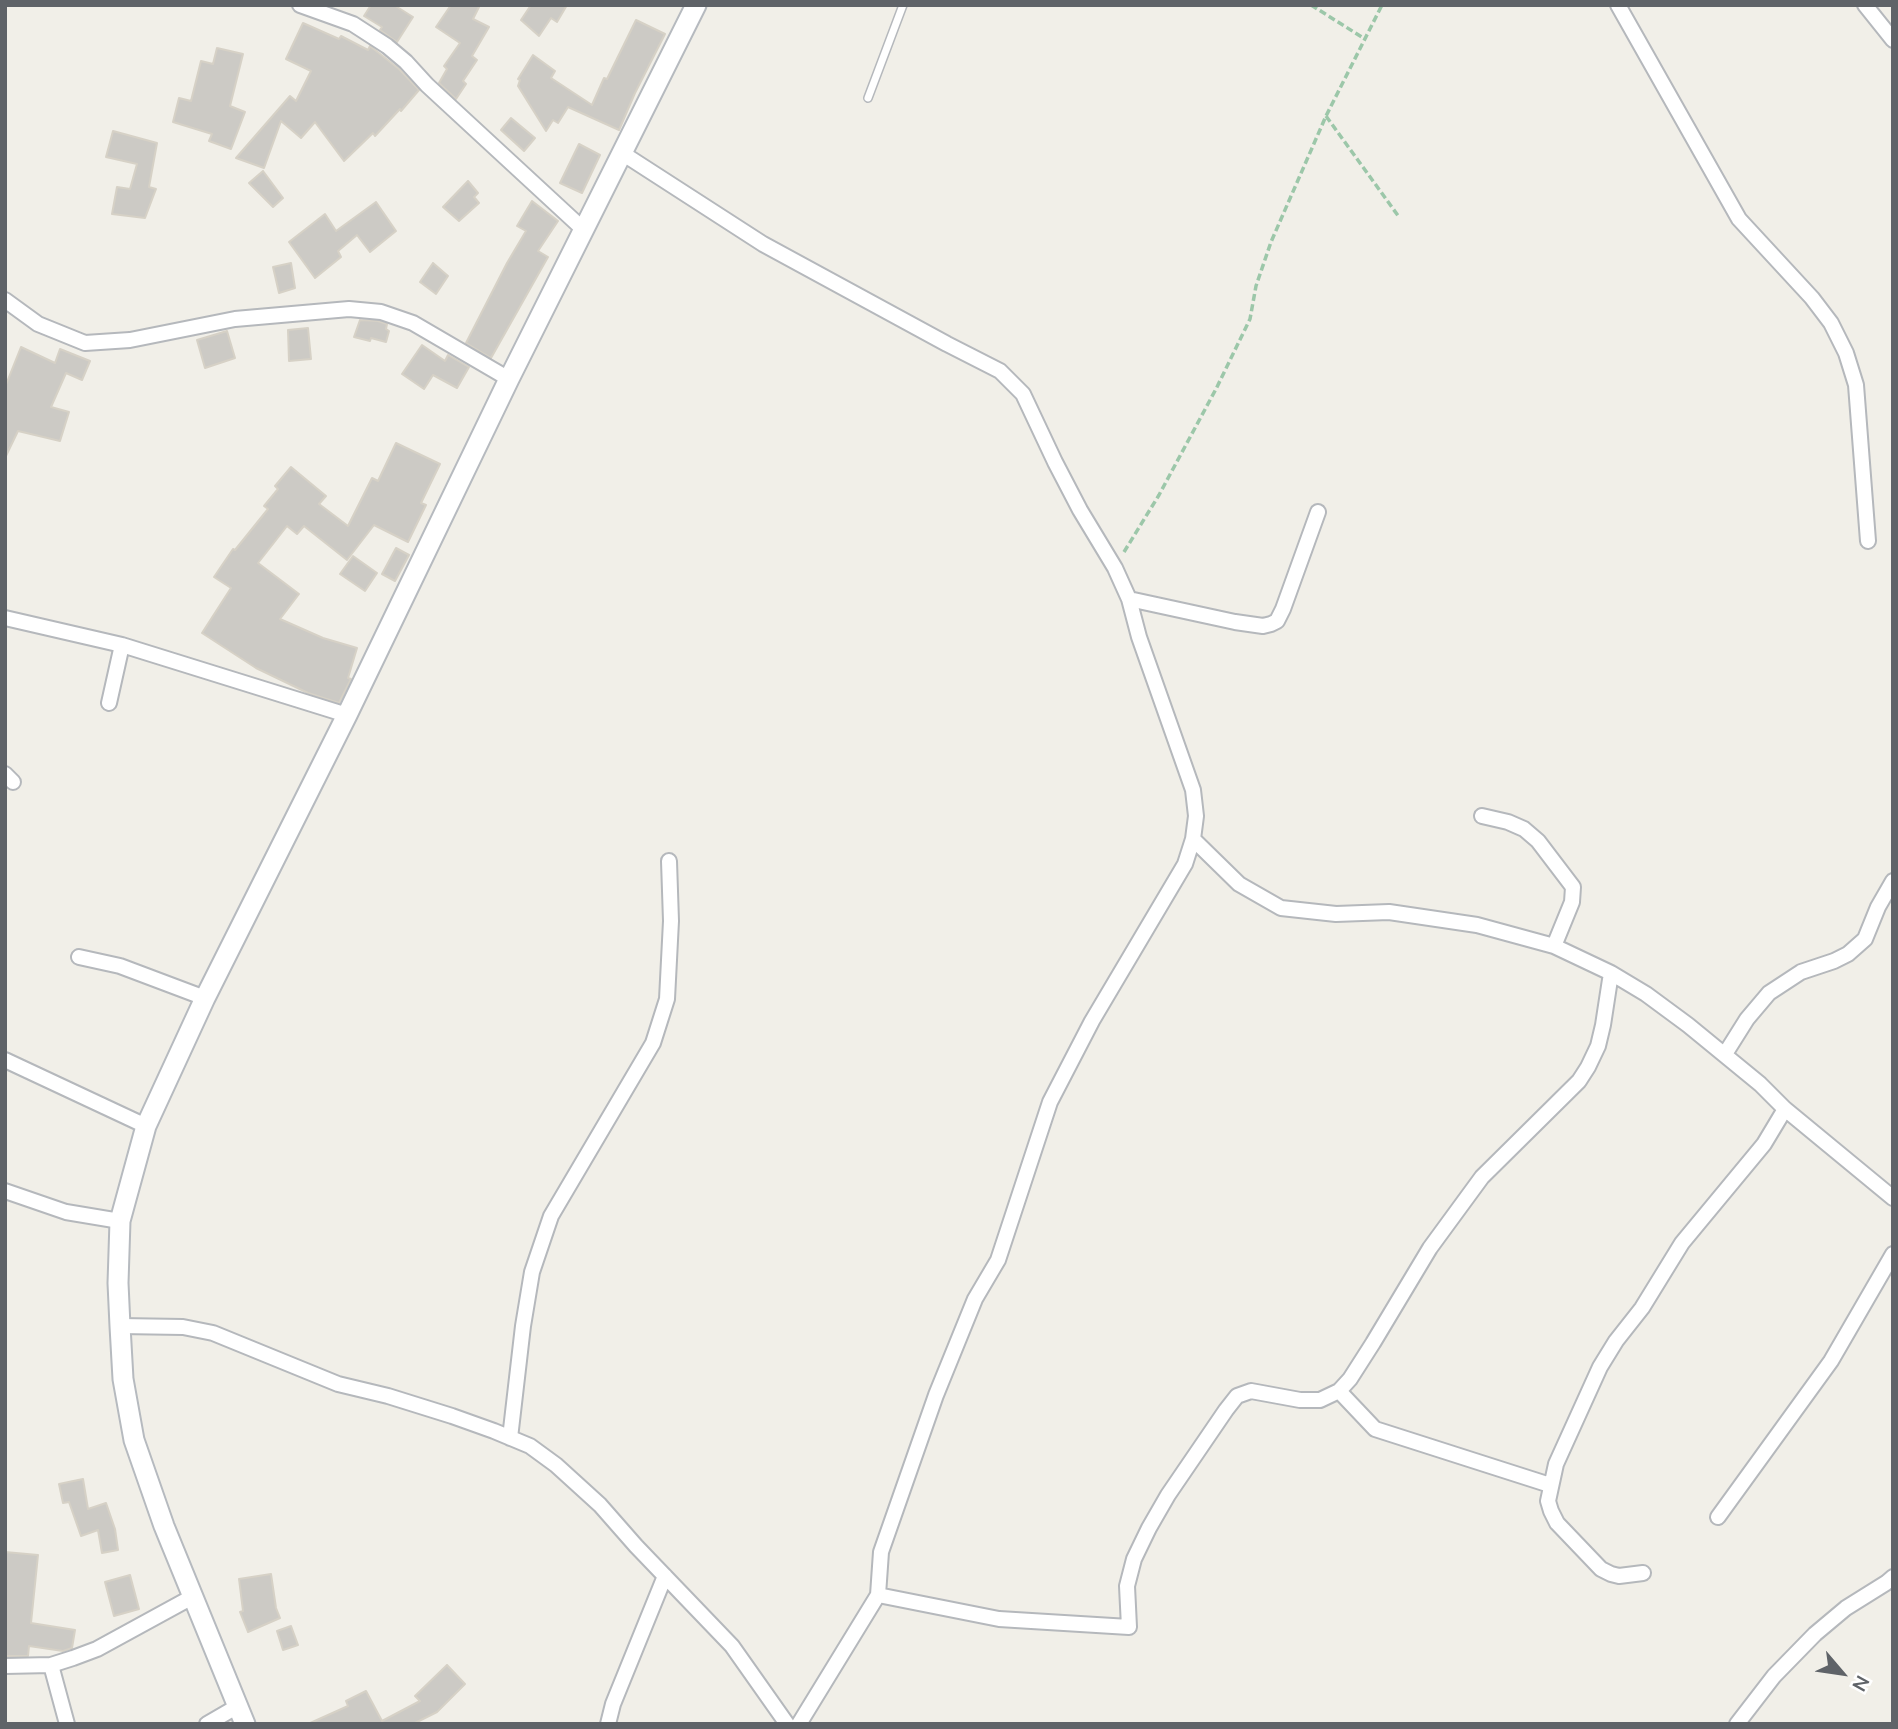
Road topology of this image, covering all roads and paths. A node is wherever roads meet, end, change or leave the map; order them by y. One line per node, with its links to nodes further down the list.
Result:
1 (300, 5): 14 (street)
2 (696, 5): 12 (street)
3 (1311, 5): 8 (path)
4 (1382, 5): 8 (path)
5 (1618, 5): 18 (street)
6 (1865, 5): 9 (street)
7 (899, 7): 10 (lane)
8 (1365, 39): 11 (path)
9 (1893, 40)
10 (868, 98)
11 (1326, 116): 13 (path); 19 (path)
12 (621, 153): 14 (street); 19 (street)
13 (1399, 217)
14 (584, 230): 16 (street)
15 (5, 300): 16 (street)
16 (509, 379): 24 (street)
17 (1318, 512): 20 (street)
18 (1868, 541)
19 (1115, 568): 20 (street)
20 (1129, 599): 26 (street)
21 (5, 618): 22 (street)
22 (122, 645): 23 (street); 24 (street)
23 (109, 703)
24 (347, 715): 32 (street)
25 (1482, 816): 29 (street)
26 (1193, 839): 29 (street); 49 (street)
27 (669, 861): 43 (street)
28 (1893, 881): 33 (street)
29 (1554, 946): 31 (street)
30 (79, 957): 32 (street)
31 (1611, 973): 33 (street); 42 (street)
32 (205, 998): 36 (street)
33 (1725, 1055): 35 (street)
34 (5, 1060): 36 (street)
35 (1784, 1109): 38 (street); 44 (street)
36 (146, 1126): 39 (street)
37 (5, 1191): 39 (street)
38 (1893, 1198)
39 (120, 1220): 41 (street)
40 (1893, 1254): 45 (street)
41 (120, 1326): 43 (street); 50 (street)
42 (1339, 1391): 44 (street); 49 (street)
43 (510, 1438): 47 (street)
44 (1550, 1485): 46 (street)
45 (1718, 1517)
46 (1643, 1573)
47 (665, 1576): 56 (street); 57 (street)
48 (1893, 1577): 59 (street)
49 (878, 1595): 58 (street)
50 (194, 1596): 52 (street); 53 (street)
51 (5, 1665): 52 (street)
52 (51, 1665): 54 (street)
53 (242, 1715): 55 (street)
54 (67, 1724)
55 (207, 1724)
56 (608, 1724)
57 (787, 1724)
58 (799, 1724)
59 (1737, 1724)

